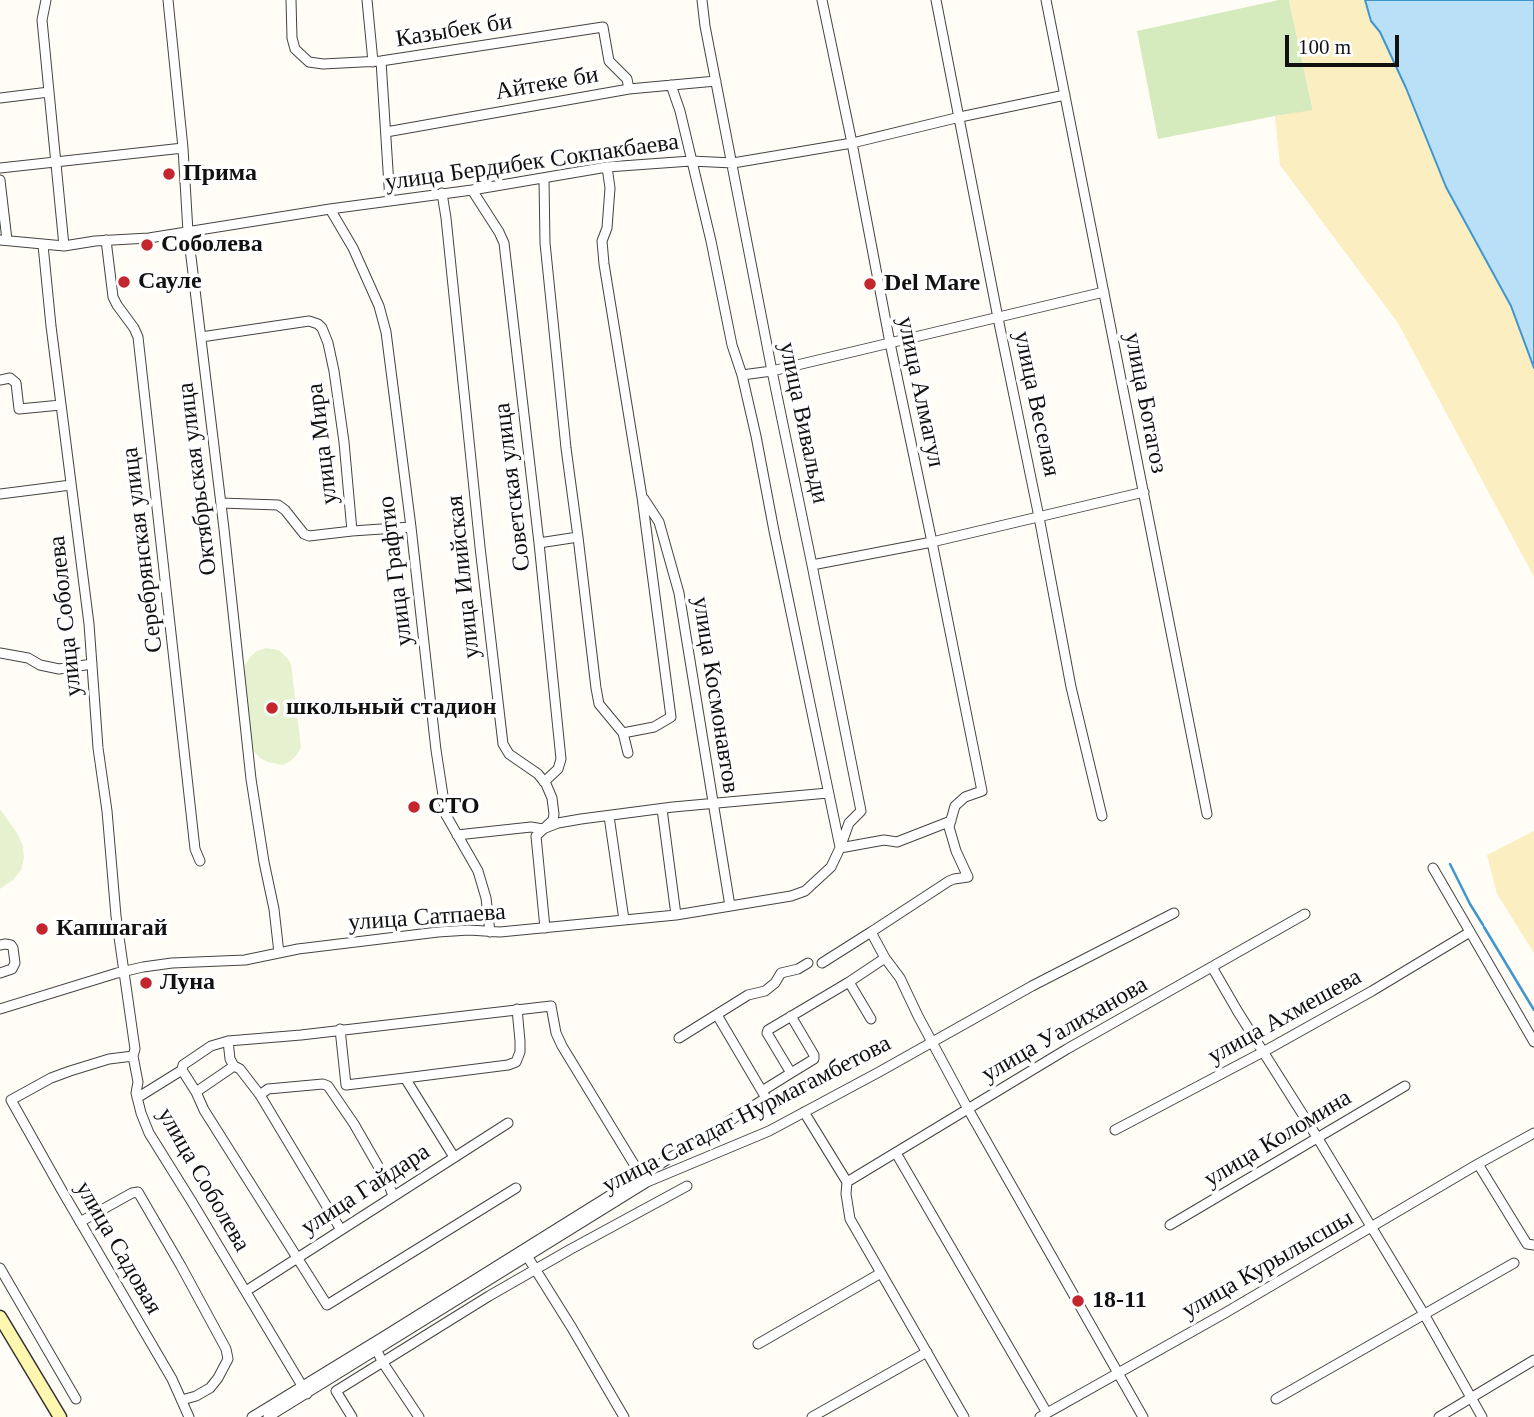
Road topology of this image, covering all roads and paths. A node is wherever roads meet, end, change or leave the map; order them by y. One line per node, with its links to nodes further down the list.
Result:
1 (46, 0): 13 (street)
2 (168, 0): 19 (street, Октябрьская улица)
3 (291, 0): 9 (street, Казыбек би)
4 (366, 0): 9 (street)
5 (702, 0): 10 (street, улица Вивальди)
6 (822, 0): 18 (street, улица Алмагул)
7 (936, 0): 16 (street, улица Веселая)
8 (1046, 0): 14 (street, улица Ботагоз)
9 (377, 61): 12 (street, Казыбек би); 17 (street)
10 (716, 81): 11 (street, Айтеке би); 22 (street, улица Вивальди)
11 (671, 85): 12 (street, Айтеке би); 20 (street)
12 (629, 89): 17 (street, Айтеке би)
13 (49, 92): 15 (street); 21 (street)
14 (1065, 95): 16 (street, улица Бердибек Сокпакбаева); 36 (street, улица Ботагоз)
15 (0, 98)
16 (960, 117): 18 (street, улица Бердибек Сокпакбаева); 37 (street, улица Веселая)
17 (386, 132): 29 (street)
18 (852, 143): 22 (street, улица Бердибек Сокпакбаева); 39 (street, улица Алмагул)
19 (183, 148): 21 (street); 31 (street, Октябрьская улица)
20 (691, 161): 22 (street, улица Бердибек Сокпакбаева); 23 (street, улица Бердибек Сокпакбаева); 41 (street)
21 (55, 163): 24 (street); 35 (street)
22 (733, 163): 40 (street, улица Вивальди)
23 (607, 167): 25 (street, улица Бердибек Сокпакбаева); 47 (street, улица Космонавтов)
24 (0, 168)
25 (544, 179): 27 (street, улица Бердибек Сокпакбаева); 52 (street)
26 (0, 180): 32 (street)
27 (472, 190): 28 (street, улица Бердибек Сокпакбаева); 54 (street, Советская улица)
28 (442, 193): 29 (street, улица Бердибек Сокпакбаева); 60 (street, улица Илийская)
29 (390, 201): 30 (street, улица Бердибек Сокпакбаева)
30 (330, 209): 31 (street, улица Бердибек Сокпакбаева); 50 (street, улица Графтио)
31 (188, 232): 33 (street, улица Бердибек Сокпакбаева); 38 (street, Октябрьская улица)
32 (4, 240): 34 (street, улица Бердибек Сокпакбаева)
33 (106, 240): 35 (street, улица Бердибек Сокпакбаева); 71 (street, Серебрянская улица)
34 (43, 245): 35 (street, улица Бердибек Сокпакбаева); 43 (street, улица Соболева)
35 (64, 246)
36 (1104, 292): 37 (street); 45 (street, улица Ботагоз)
37 (998, 317): 39 (street); 49 (street, улица Веселая)
38 (201, 337): 48 (street, Октябрьская улица); 51 (street, улица Мира)
39 (890, 343): 40 (street); 53 (street, улица Алмагул)
40 (772, 371): 41 (street); 55 (street, улица Вивальди)
41 (742, 375): 61 (street)
42 (0, 380): 43 (street)
43 (61, 405): 44 (street, улица Соболева)
44 (71, 485): 46 (street); 57 (street, улица Соболева)
45 (1143, 492): 49 (street); 64 (street, улица Ботагоз)
46 (0, 494)
47 (642, 497): 58 (street, улица Космонавтов); 62 (street, улица Космонавтов)
48 (221, 503): 51 (street); 83 (street, Октябрьская улица)
49 (1039, 517): 53 (street); 66 (street, улица Веселая)
50 (411, 527): 51 (street); 69 (street, улица Графтио)
51 (352, 531)
52 (578, 537): 54 (street); 58 (street)
53 (932, 542): 55 (street); 67 (street, улица Алмагул)
54 (539, 543): 60 (street, Советская улица)
55 (812, 565): 70 (street, улица Вивальди)
56 (0, 653): 57 (street)
57 (92, 664): 89 (street, улица Соболева)
58 (623, 733): 59 (street)
59 (628, 753)
60 (544, 782): 68 (street)
61 (828, 793): 62 (street); 70 (street)
62 (714, 804): 63 (street); 73 (street, улица Космонавтов)
63 (662, 809): 65 (street); 76 (street)
64 (1206, 814)
65 (609, 816): 68 (street); 77 (street)
66 (1102, 816)
67 (951, 821): 70 (street); 80 (street)
68 (543, 829): 69 (street); 78 (street)
69 (457, 835): 79 (street, улица Графтио)
70 (840, 848): 73 (street, улица Сатпаева)
71 (200, 861)
72 (1433, 868): 81 (street)
73 (730, 906): 76 (street, улица Сатпаева)
74 (1174, 913): 99 (street, улица Сагадат Нурмагамбетова)
75 (1305, 914): 87 (street, улица Уалиханова)
76 (676, 915): 77 (street, улица Сатпаева)
77 (624, 920): 78 (street, улица Сатпаева)
78 (545, 928): 79 (street, улица Сатпаева)
79 (491, 932): 83 (street, улица Сатпаева)
80 (871, 932): 84 (street); 85 (street)
81 (1470, 932): 100 (street); 102 (street, улица Ахмешева)
82 (0, 945): 88 (street)
83 (279, 953): 89 (street, улица Сатпаева)
84 (885, 958): 90 (street); 99 (street)
85 (822, 962)
86 (808, 963): 93 (street)
87 (1212, 967): 102 (street); 112 (street, улица Уалиханова)
88 (0, 973)
89 (125, 977): 91 (street, улица Сатпаева); 101 (street, улица Соболева)
90 (849, 982): 94 (street); 95 (street)
91 (0, 1009)
92 (517, 1009): 96 (street); 106 (street); 121 (street)
93 (717, 1015): 97 (street); 108 (street)
94 (791, 1016): 105 (street); 105 (street)
95 (871, 1019)
96 (340, 1029): 98 (street); 106 (street)
97 (679, 1038)
98 (228, 1041): 103 (street); 104 (street)
99 (932, 1042): 112 (street); 113 (street, улица Сагадат Нурмагамбетова)
100 (1534, 1042)
101 (134, 1052): 111 (street, улица Соболева); 126 (street, улица Садовая)
102 (1263, 1052): 115 (street, улица Ахмешева); 117 (street)
103 (234, 1066): 109 (street); 110 (street)
104 (182, 1070): 109 (street); 111 (street)
105 (791, 1073): 108 (street)
106 (405, 1079): 119 (street)
107 (1405, 1086): 117 (street, улица Коломина)
108 (762, 1091): 121 (street)
109 (197, 1092): 132 (street)
110 (260, 1095): 125 (street); 129 (street)
111 (137, 1098): 137 (street, улица Соболева)
112 (968, 1109): 118 (street, улица Уалиханова); 145 (street)
113 (804, 1112): 121 (street, улица Сагадат Нурмагамбетова); 122 (street)
114 (508, 1123): 119 (street, улица Гайдара)
115 (1115, 1130)
116 (1534, 1133): 120 (street, улица Курылысшы)
117 (1317, 1137): 127 (street, улица Коломина); 128 (street)
118 (896, 1153): 122 (street, улица Уалиханова); 152 (street)
119 (454, 1157): 125 (street, улица Гайдара)
120 (1478, 1164): 128 (street, улица Курылысшы); 130 (street)
121 (643, 1179): 131 (street, улица Сагадат Нурмагамбетова); 146 (street)
122 (847, 1182): 136 (street)
123 (687, 1186): 135 (street)
124 (516, 1188): 132 (street)
125 (393, 1196): 129 (street, улица Гайдара)
126 (80, 1222): 150 (street, улица Садовая); 150 (street)
127 (1170, 1225)
128 (1371, 1227): 138 (street); 145 (street, улица Курылысшы)
129 (341, 1230): 132 (street, улица Гайдара)
130 (1534, 1245)
131 (527, 1256): 135 (street); 141 (street, улица Сагадат Нурмагамбетова)
132 (297, 1258): 137 (street, улица Гайдара)
133 (1514, 1263): 138 (street)
134 (0, 1268): 148 (street)
135 (536, 1270): 144 (street); 158 (street)
136 (881, 1273): 140 (street); 142 (street)
137 (246, 1291): 146 (street, улица Соболева)
138 (1424, 1314): 147 (street); 149 (street)
139 (0, 1317): 151 (main road)
140 (758, 1344)
141 (377, 1351): 144 (street); 146 (street, улица Сагадат Нурмагамбетова)
142 (927, 1352): 159 (street); 160 (street)
143 (1534, 1360): 147 (street)
144 (383, 1363): 156 (street); 157 (street)
145 (1118, 1373): 152 (street, улица Курылысшы); 161 (street)
146 (305, 1390): 154 (street); 155 (street, улица Сагадат Нурмагамбетова)
147 (1471, 1397): 162 (street); 163 (street)
148 (76, 1399)
149 (1276, 1399)
150 (182, 1400): 153 (street, улица Садовая)
151 (58, 1414)
152 (1043, 1415)
153 (189, 1417)
154 (252, 1417)
155 (268, 1417)
156 (352, 1417)
157 (419, 1417)
158 (624, 1417)
159 (812, 1417)
160 (964, 1417)
161 (1143, 1417)
162 (1438, 1417)
163 (1482, 1417)

